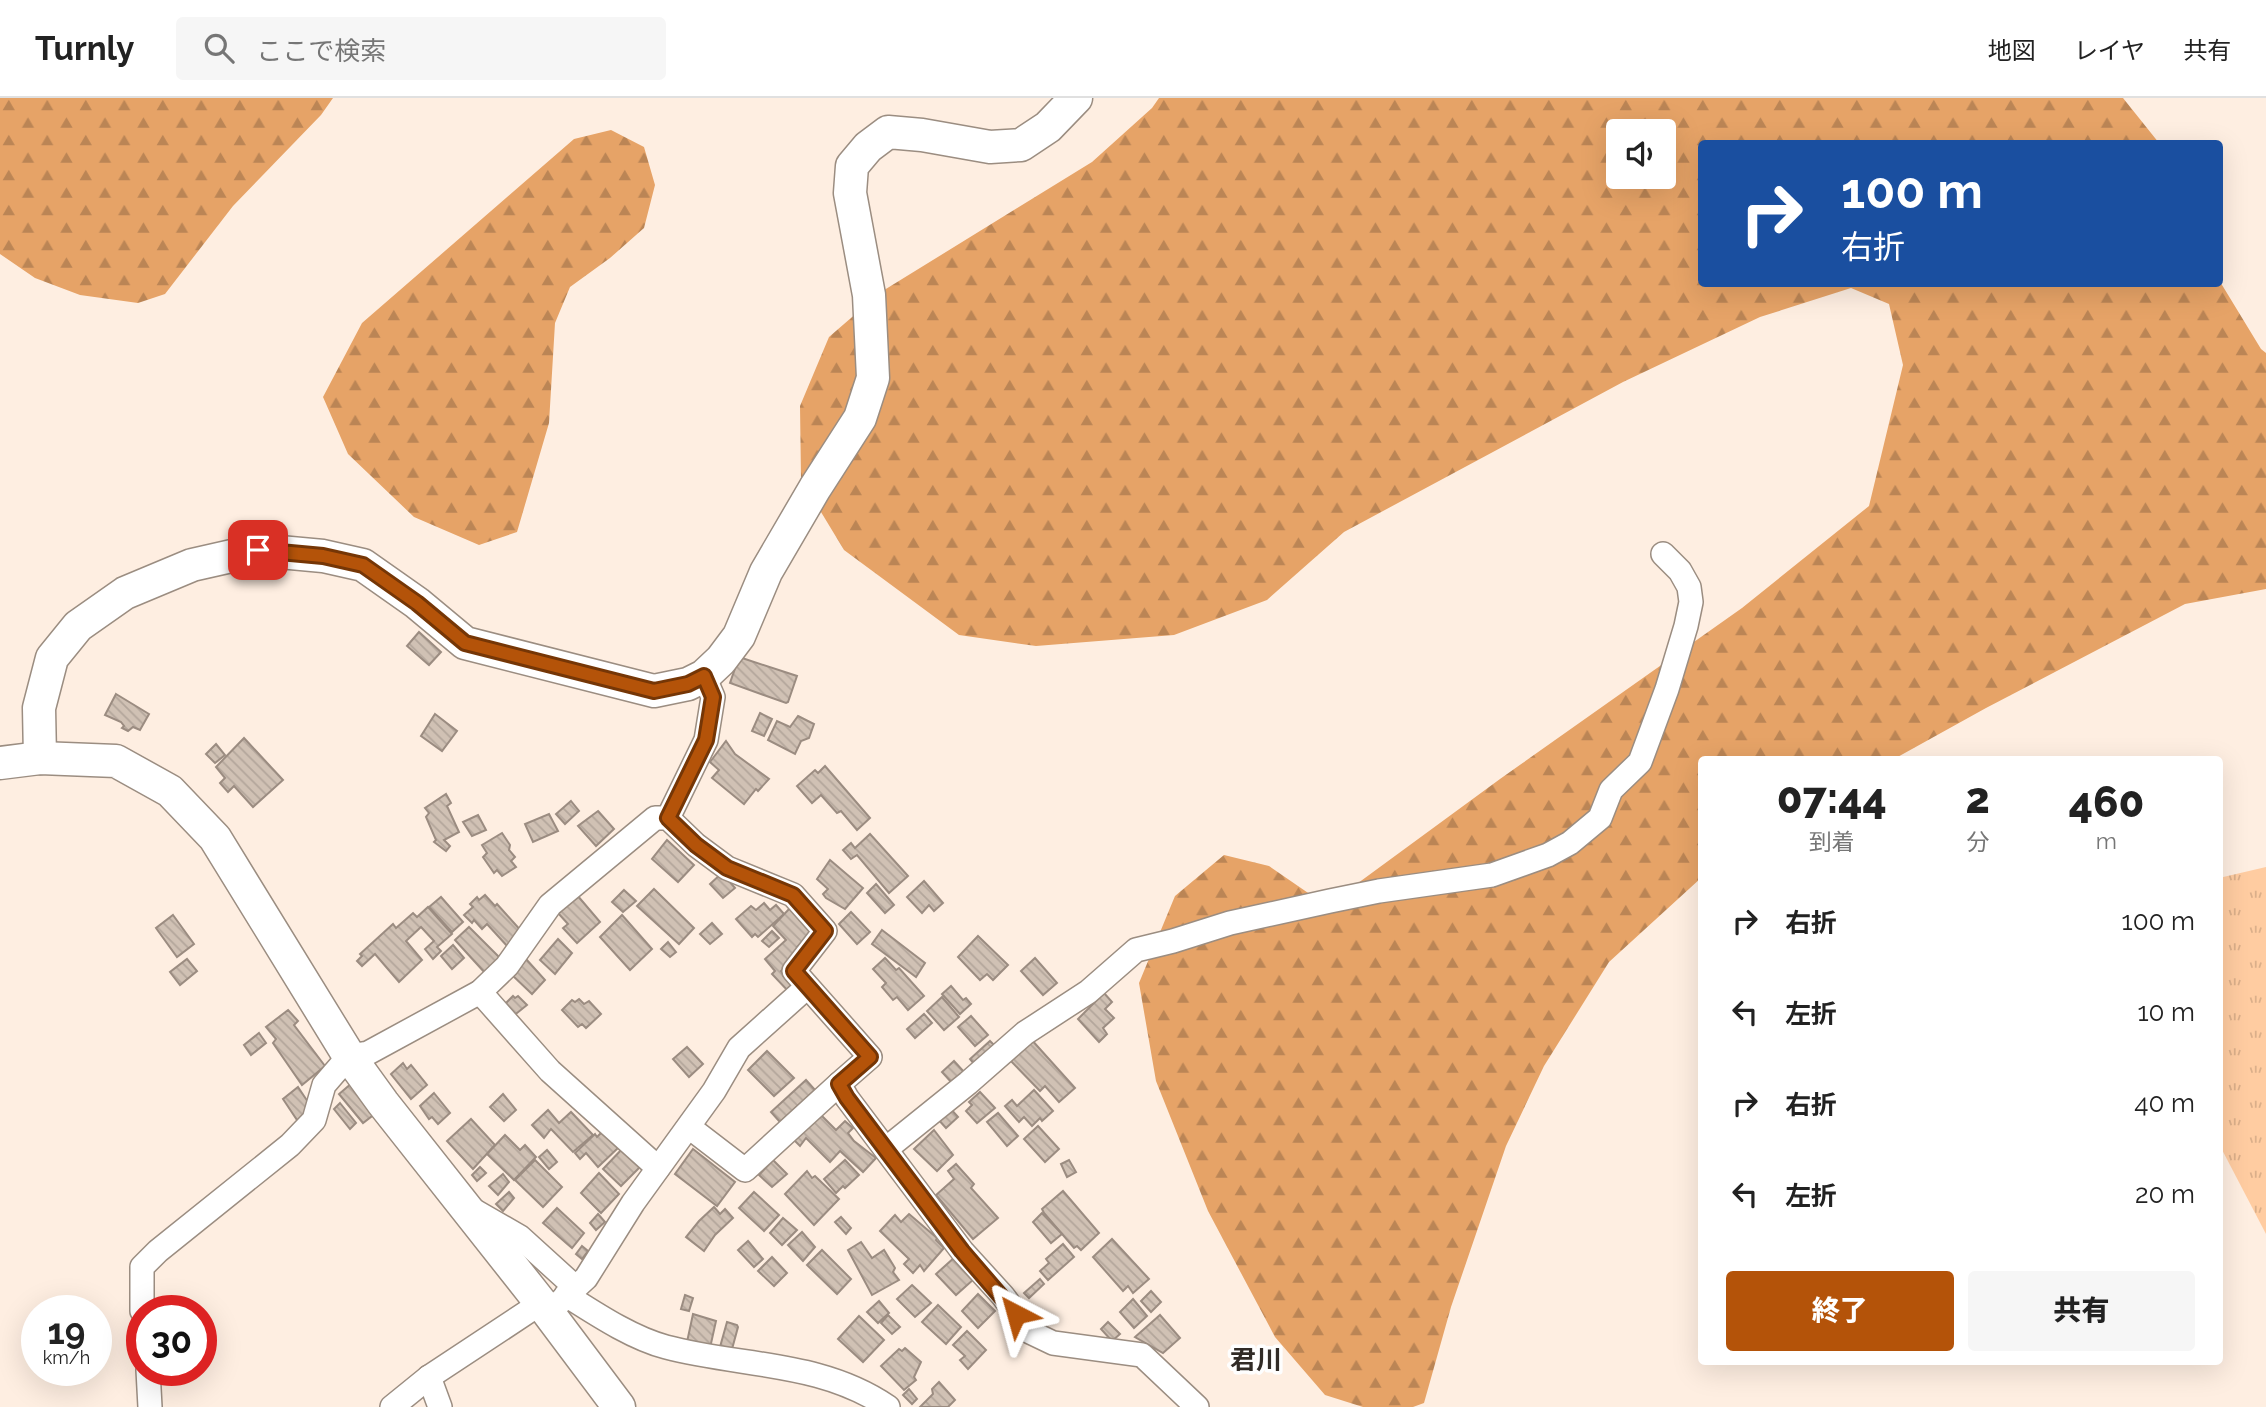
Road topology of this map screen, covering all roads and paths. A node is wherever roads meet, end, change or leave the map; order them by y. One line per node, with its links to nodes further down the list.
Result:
1 (1076, 98): 3 (street)
2 (1664, 554): 12 (street)
3 (704, 676): 4 (street); 6 (street)
4 (40, 758): 5 (street); 9 (street)
5 (0, 763)
6 (668, 818): 7 (street); 8 (street)
7 (807, 987): 10 (street); 11 (street)
8 (480, 992): 9 (street); 13 (street)
9 (349, 1056): 14 (street); 15 (street)
10 (839, 1084): 11 (street); 12 (street)
11 (689, 1128): 13 (street)
12 (886, 1149): 23 (street)
13 (658, 1168): 15 (street)
14 (142, 1295)
15 (557, 1300): 16 (street); 21 (street); 22 (street)
16 (429, 1377): 19 (street); 20 (street)
17 (149, 1386): 18 (street)
18 (150, 1407)
19 (392, 1407)
20 (440, 1407)
21 (619, 1407)
22 (888, 1407)
23 (1197, 1407)

